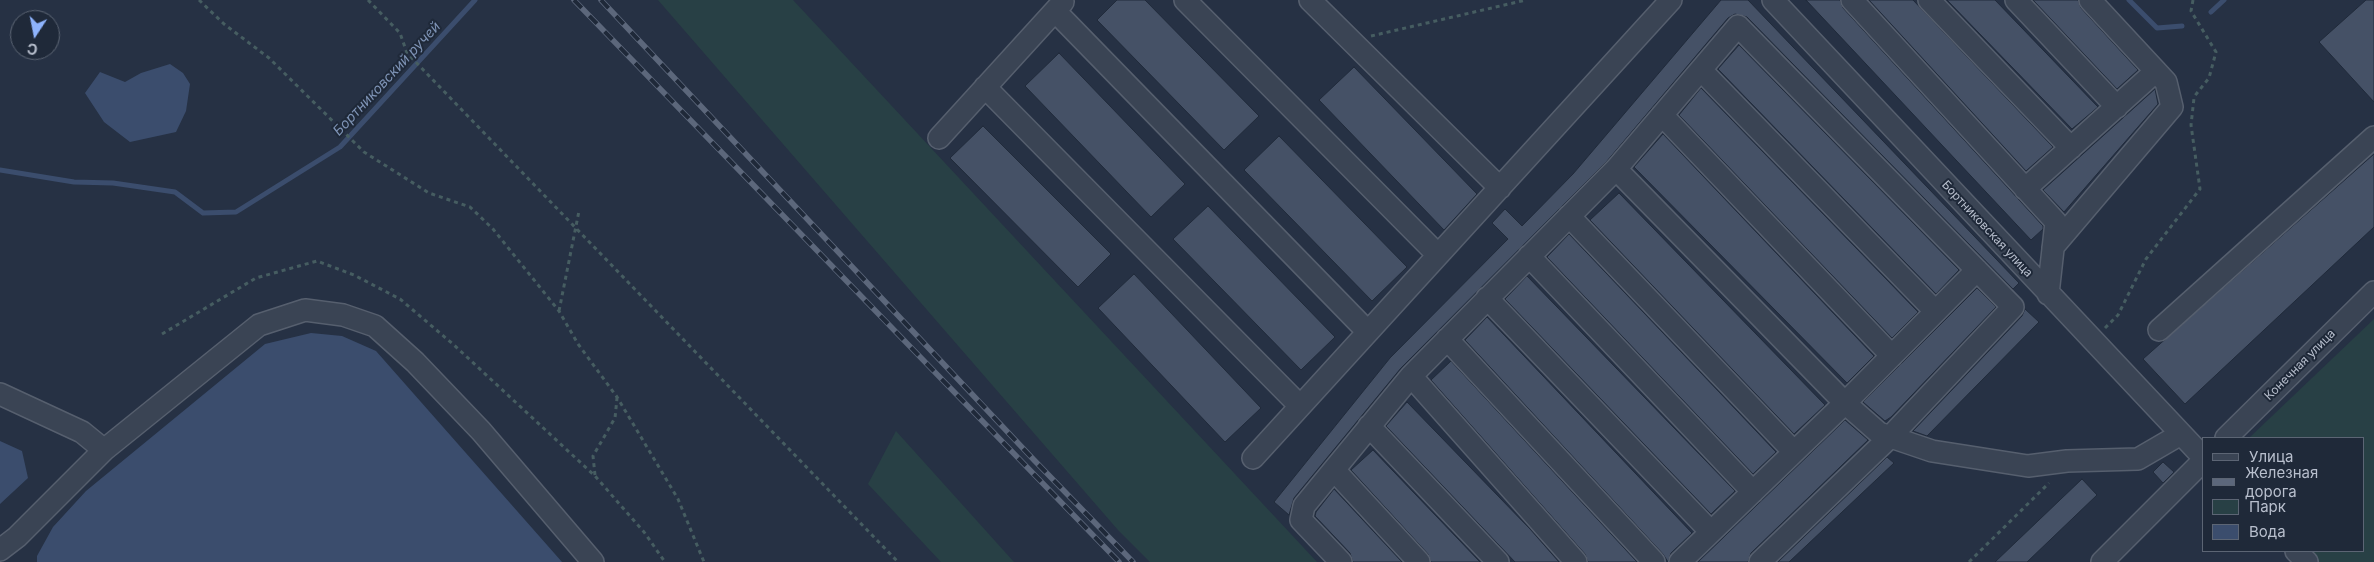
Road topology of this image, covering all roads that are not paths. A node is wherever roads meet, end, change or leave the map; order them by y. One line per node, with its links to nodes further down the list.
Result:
1 (1185, 0): 23 (street)
2 (1310, 0): 19 (street)
3 (1671, 0): 19 (street)
4 (1773, 0): 27 (street, Бортниковская улица)
5 (1852, 0): 20 (street)
6 (1929, 0): 17 (street)
7 (2016, 0): 13 (street)
8 (2090, 0): 11 (street)
9 (1060, 5): 12 (street); 31 (street)
10 (1701, 70): 14 (street); 25 (street); 29 (street)
11 (2156, 71): 13 (street); 22 (street)
12 (985, 87): 16 (street); 37 (street)
13 (2117, 107): 17 (street)
14 (1662, 115): 18 (street); 33 (street)
15 (2374, 137): 30 (street)
16 (939, 138)
17 (2071, 148): 20 (street)
18 (1616, 169): 21 (street); 36 (street)
19 (1500, 188): 23 (street)
20 (2025, 189): 22 (street)
21 (1569, 216): 24 (street); 43 (street)
22 (2053, 247): 27 (street)
23 (1438, 255): 31 (street)
24 (1530, 256): 28 (street); 48 (street)
25 (1977, 270): 29 (street); 40 (street)
26 (2374, 292): 41 (street, Конечная улица)
27 (2048, 294): 39 (street, Бортниковская улица)
28 (1488, 298): 32 (street); 49 (street)
29 (1935, 312): 33 (street)
30 (2160, 330)
31 (1368, 332): 37 (street)
32 (1447, 339): 34 (street); 57 (street)
33 (1892, 356): 36 (street)
34 (1410, 376): 38 (street); 56 (street)
35 (0, 394): 42 (street)
36 (1845, 403): 40 (street); 43 (street)
37 (1300, 406): 45 (street)
38 (1369, 426): 47 (street); 55 (street)
39 (2182, 434): 40 (street); 44 (street, Бортниковская улица)
40 (1890, 437): 59 (street)
41 (2227, 437)
42 (104, 450): 50 (street); 52 (street)
43 (1794, 452): 48 (street)
44 (2202, 456)
45 (1253, 458)
46 (2202, 462): 60 (street)
47 (1334, 470): 53 (street); 54 (street)
48 (1753, 492): 49 (street)
49 (1711, 532): 58 (street)
50 (0, 550)
51 (2297, 552): 61 (street)
52 (593, 562)
53 (1341, 562)
54 (1419, 562)
55 (1498, 562)
56 (1576, 562)
57 (1654, 562)
58 (1680, 562)
59 (1760, 562)
60 (2102, 562)
61 (2307, 562)

